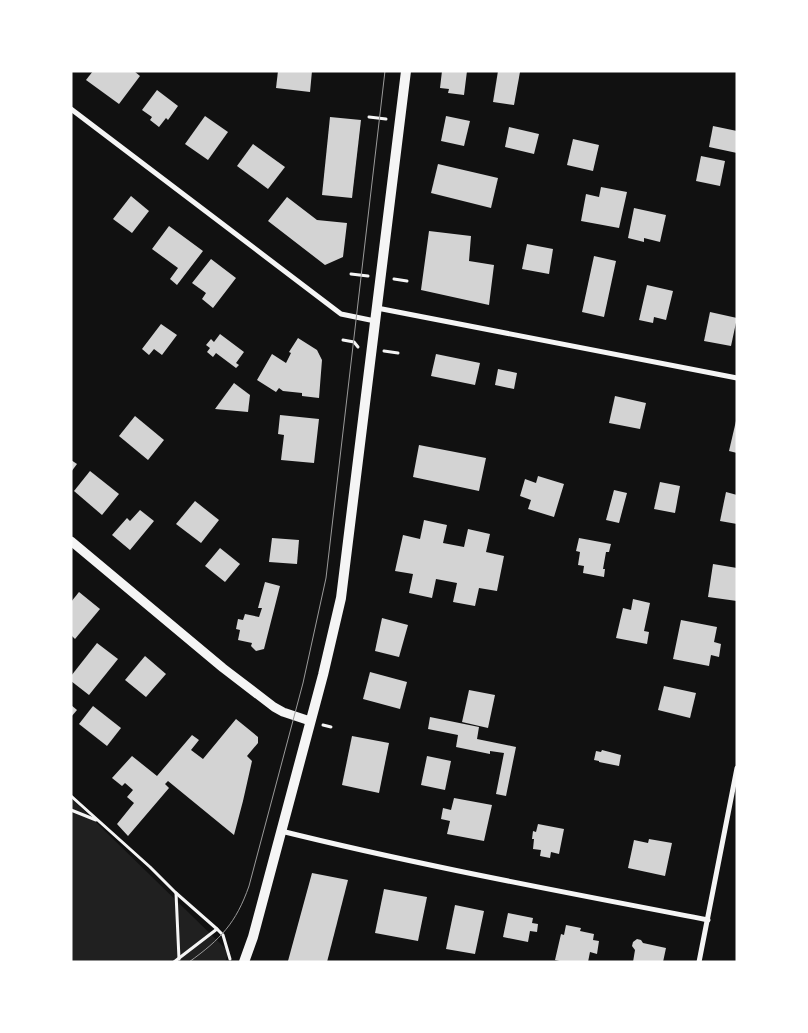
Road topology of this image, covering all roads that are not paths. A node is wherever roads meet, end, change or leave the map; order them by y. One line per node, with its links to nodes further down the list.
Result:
1 (406, 71): 3 (main road)
2 (71, 108): 4 (street)
3 (377, 308): 4 (main road); 5 (street)
4 (375, 321): 7 (main road)
5 (737, 378)
6 (71, 541): 7 (street)
7 (310, 721): 9 (main road)
8 (737, 768): 10 (street)
9 (281, 831): 10 (street); 11 (main road)
10 (708, 920): 12 (street)
11 (244, 962)
12 (699, 962)

